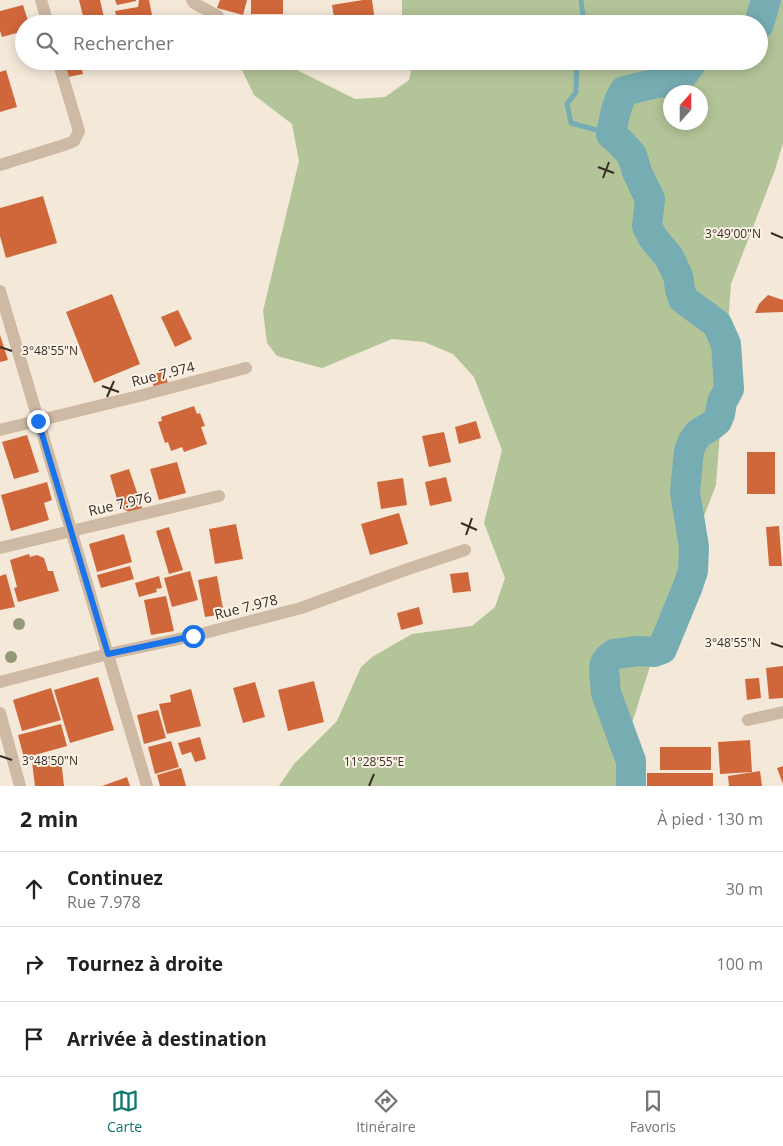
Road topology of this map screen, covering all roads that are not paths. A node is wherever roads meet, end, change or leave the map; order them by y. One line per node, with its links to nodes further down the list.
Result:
1 (41, 0): 3 (street)
2 (192, 0): 4 (street)
3 (45, 15)
4 (216, 15)
5 (61, 70): 6 (street)
6 (0, 165)
7 (0, 291): 9 (street)
8 (246, 368): 9 (street, Rue 7.974)
9 (38, 421): 10 (street, Rue 7.974); 12 (street)
10 (0, 430)
11 (219, 496): 12 (street, Rue 7.976)
12 (71, 530): 13 (street, Rue 7.976); 15 (street)
13 (0, 548)
14 (465, 550): 15 (street, Rue 7.978)
15 (108, 654): 16 (street, Rue 7.978); 21 (street)
16 (0, 682)
17 (783, 712): 19 (street)
18 (0, 713): 20 (street)
19 (748, 720)
20 (20, 786)
21 (147, 786)

